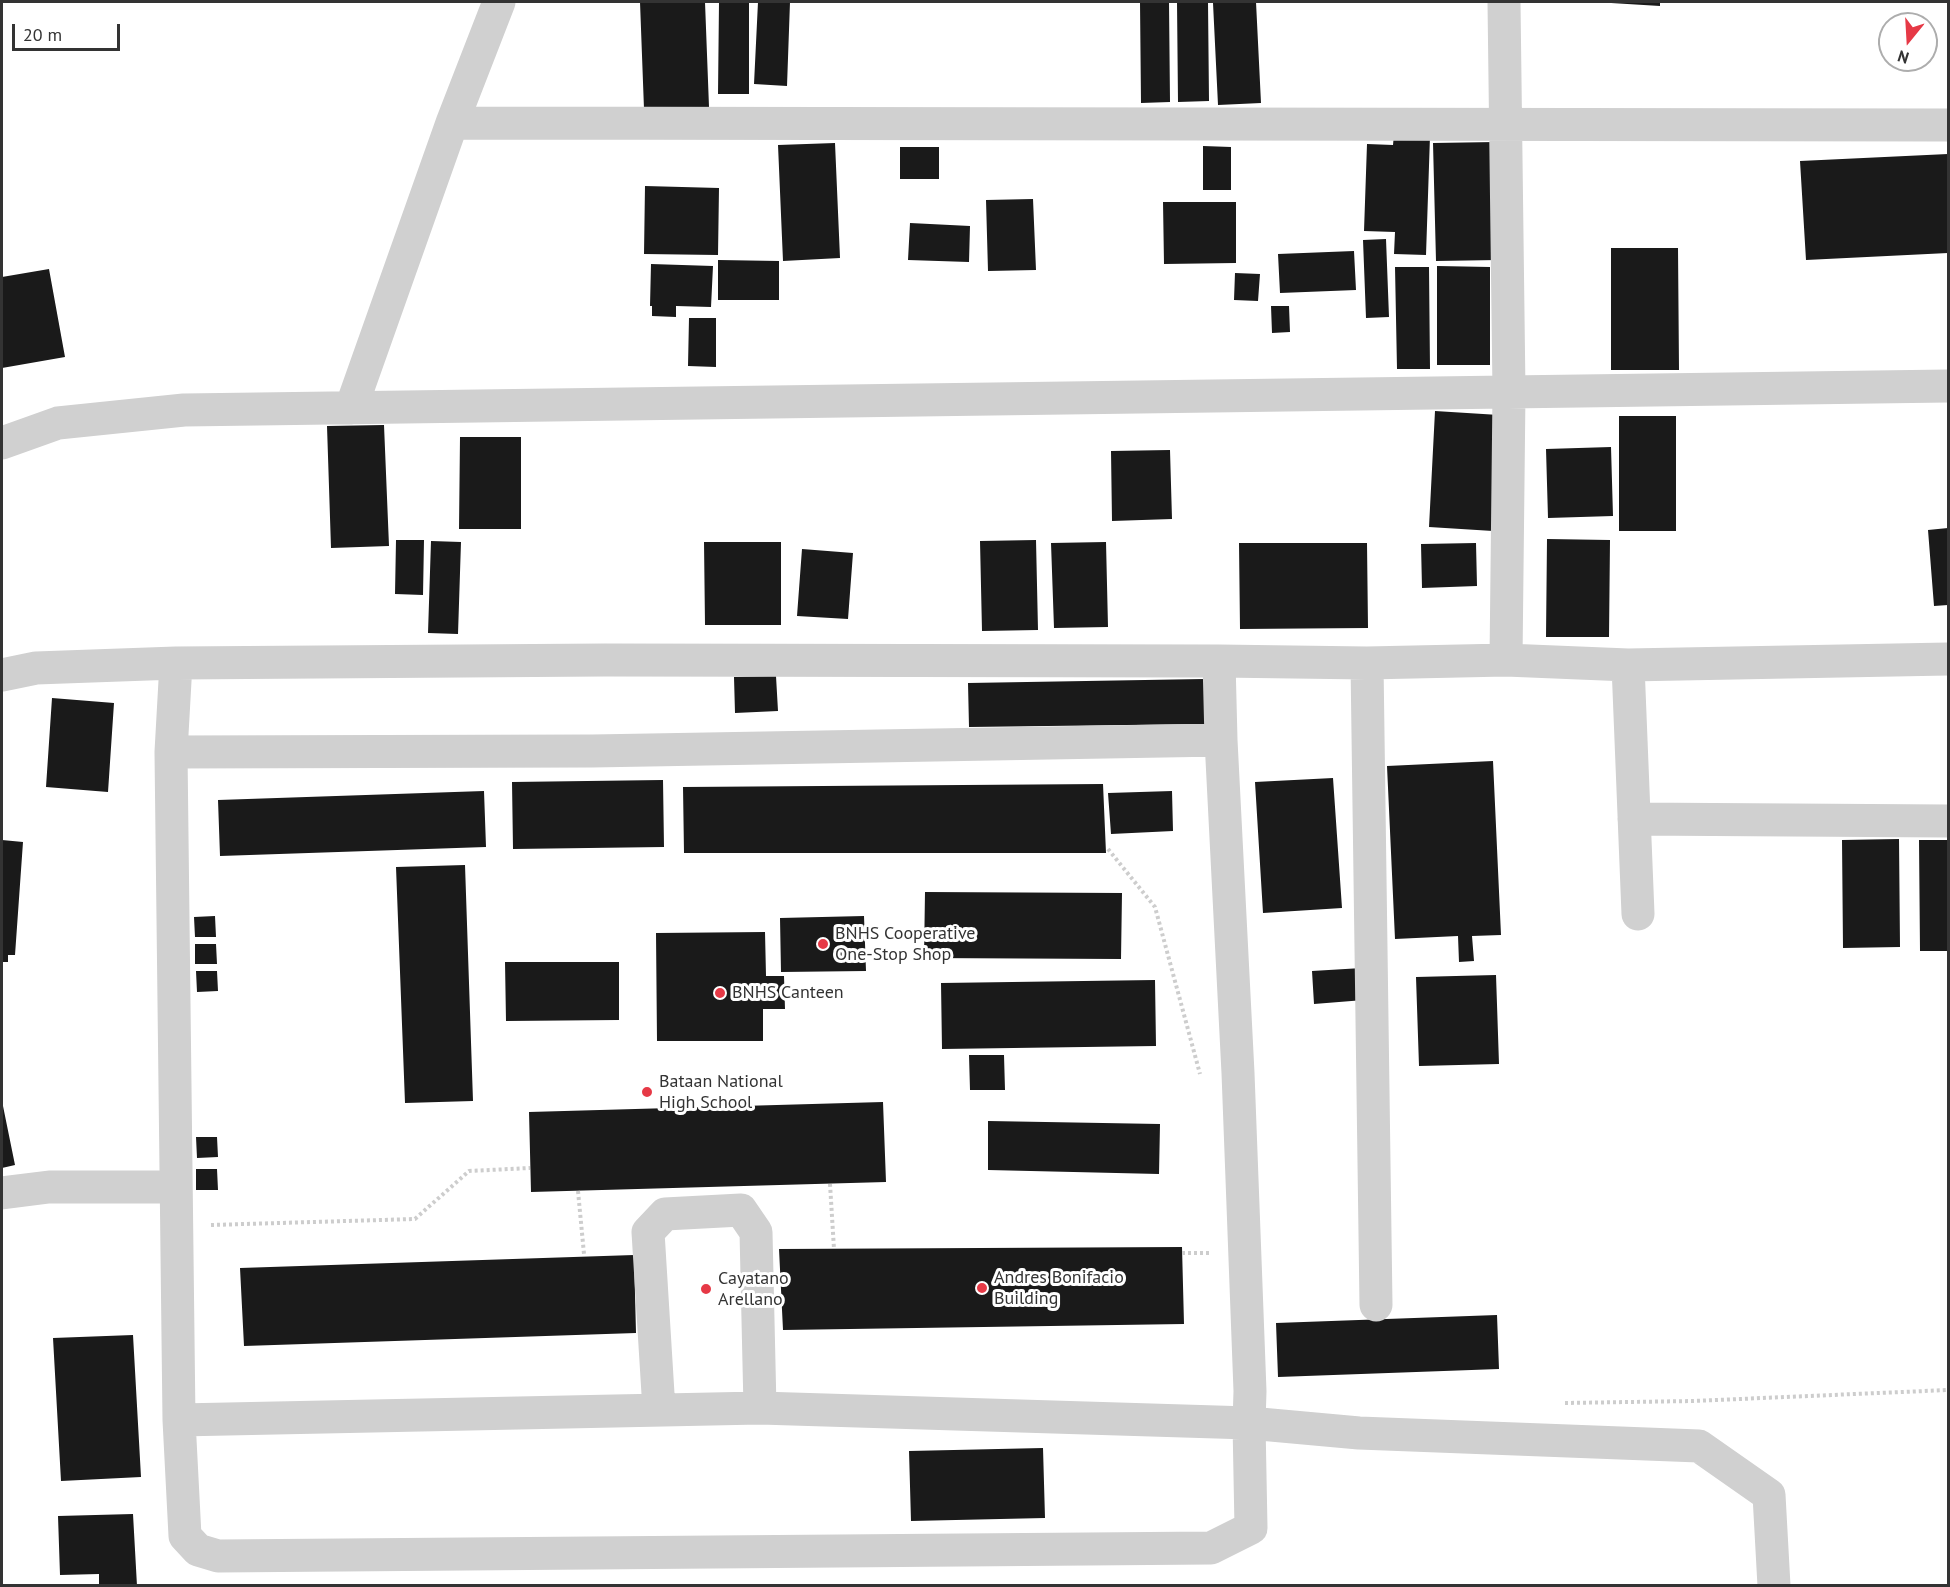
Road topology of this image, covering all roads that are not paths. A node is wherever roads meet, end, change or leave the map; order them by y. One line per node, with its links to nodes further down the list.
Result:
1 (499, 2): 3 (street)
2 (1504, 2): 4 (street)
3 (452, 123): 4 (street); 8 (street)
4 (1506, 124): 5 (street); 7 (street)
5 (1948, 125)
6 (1948, 386): 7 (street)
7 (1509, 392): 8 (street); 11 (street)
8 (351, 408): 9 (street)
9 (2, 443)
10 (1948, 659): 15 (street)
11 (1506, 660): 14 (street); 15 (street)
12 (1219, 661): 13 (street); 14 (street); 17 (street)
13 (176, 663): 16 (street); 18 (street)
14 (1366, 663): 24 (street)
15 (1628, 665): 19 (street)
16 (2, 675)
17 (1221, 740): 18 (street); 28 (street)
18 (171, 752): 22 (street)
19 (1634, 819): 20 (street); 21 (street)
20 (1948, 821)
21 (1638, 914)
22 (176, 1187): 23 (street); 27 (street)
23 (2, 1193)
24 (1376, 1305)
25 (760, 1408): 26 (street); 26 (street); 28 (street)
26 (659, 1410): 27 (street)
27 (179, 1420): 28 (street)
28 (1249, 1423): 29 (street)
29 (1774, 1586)

